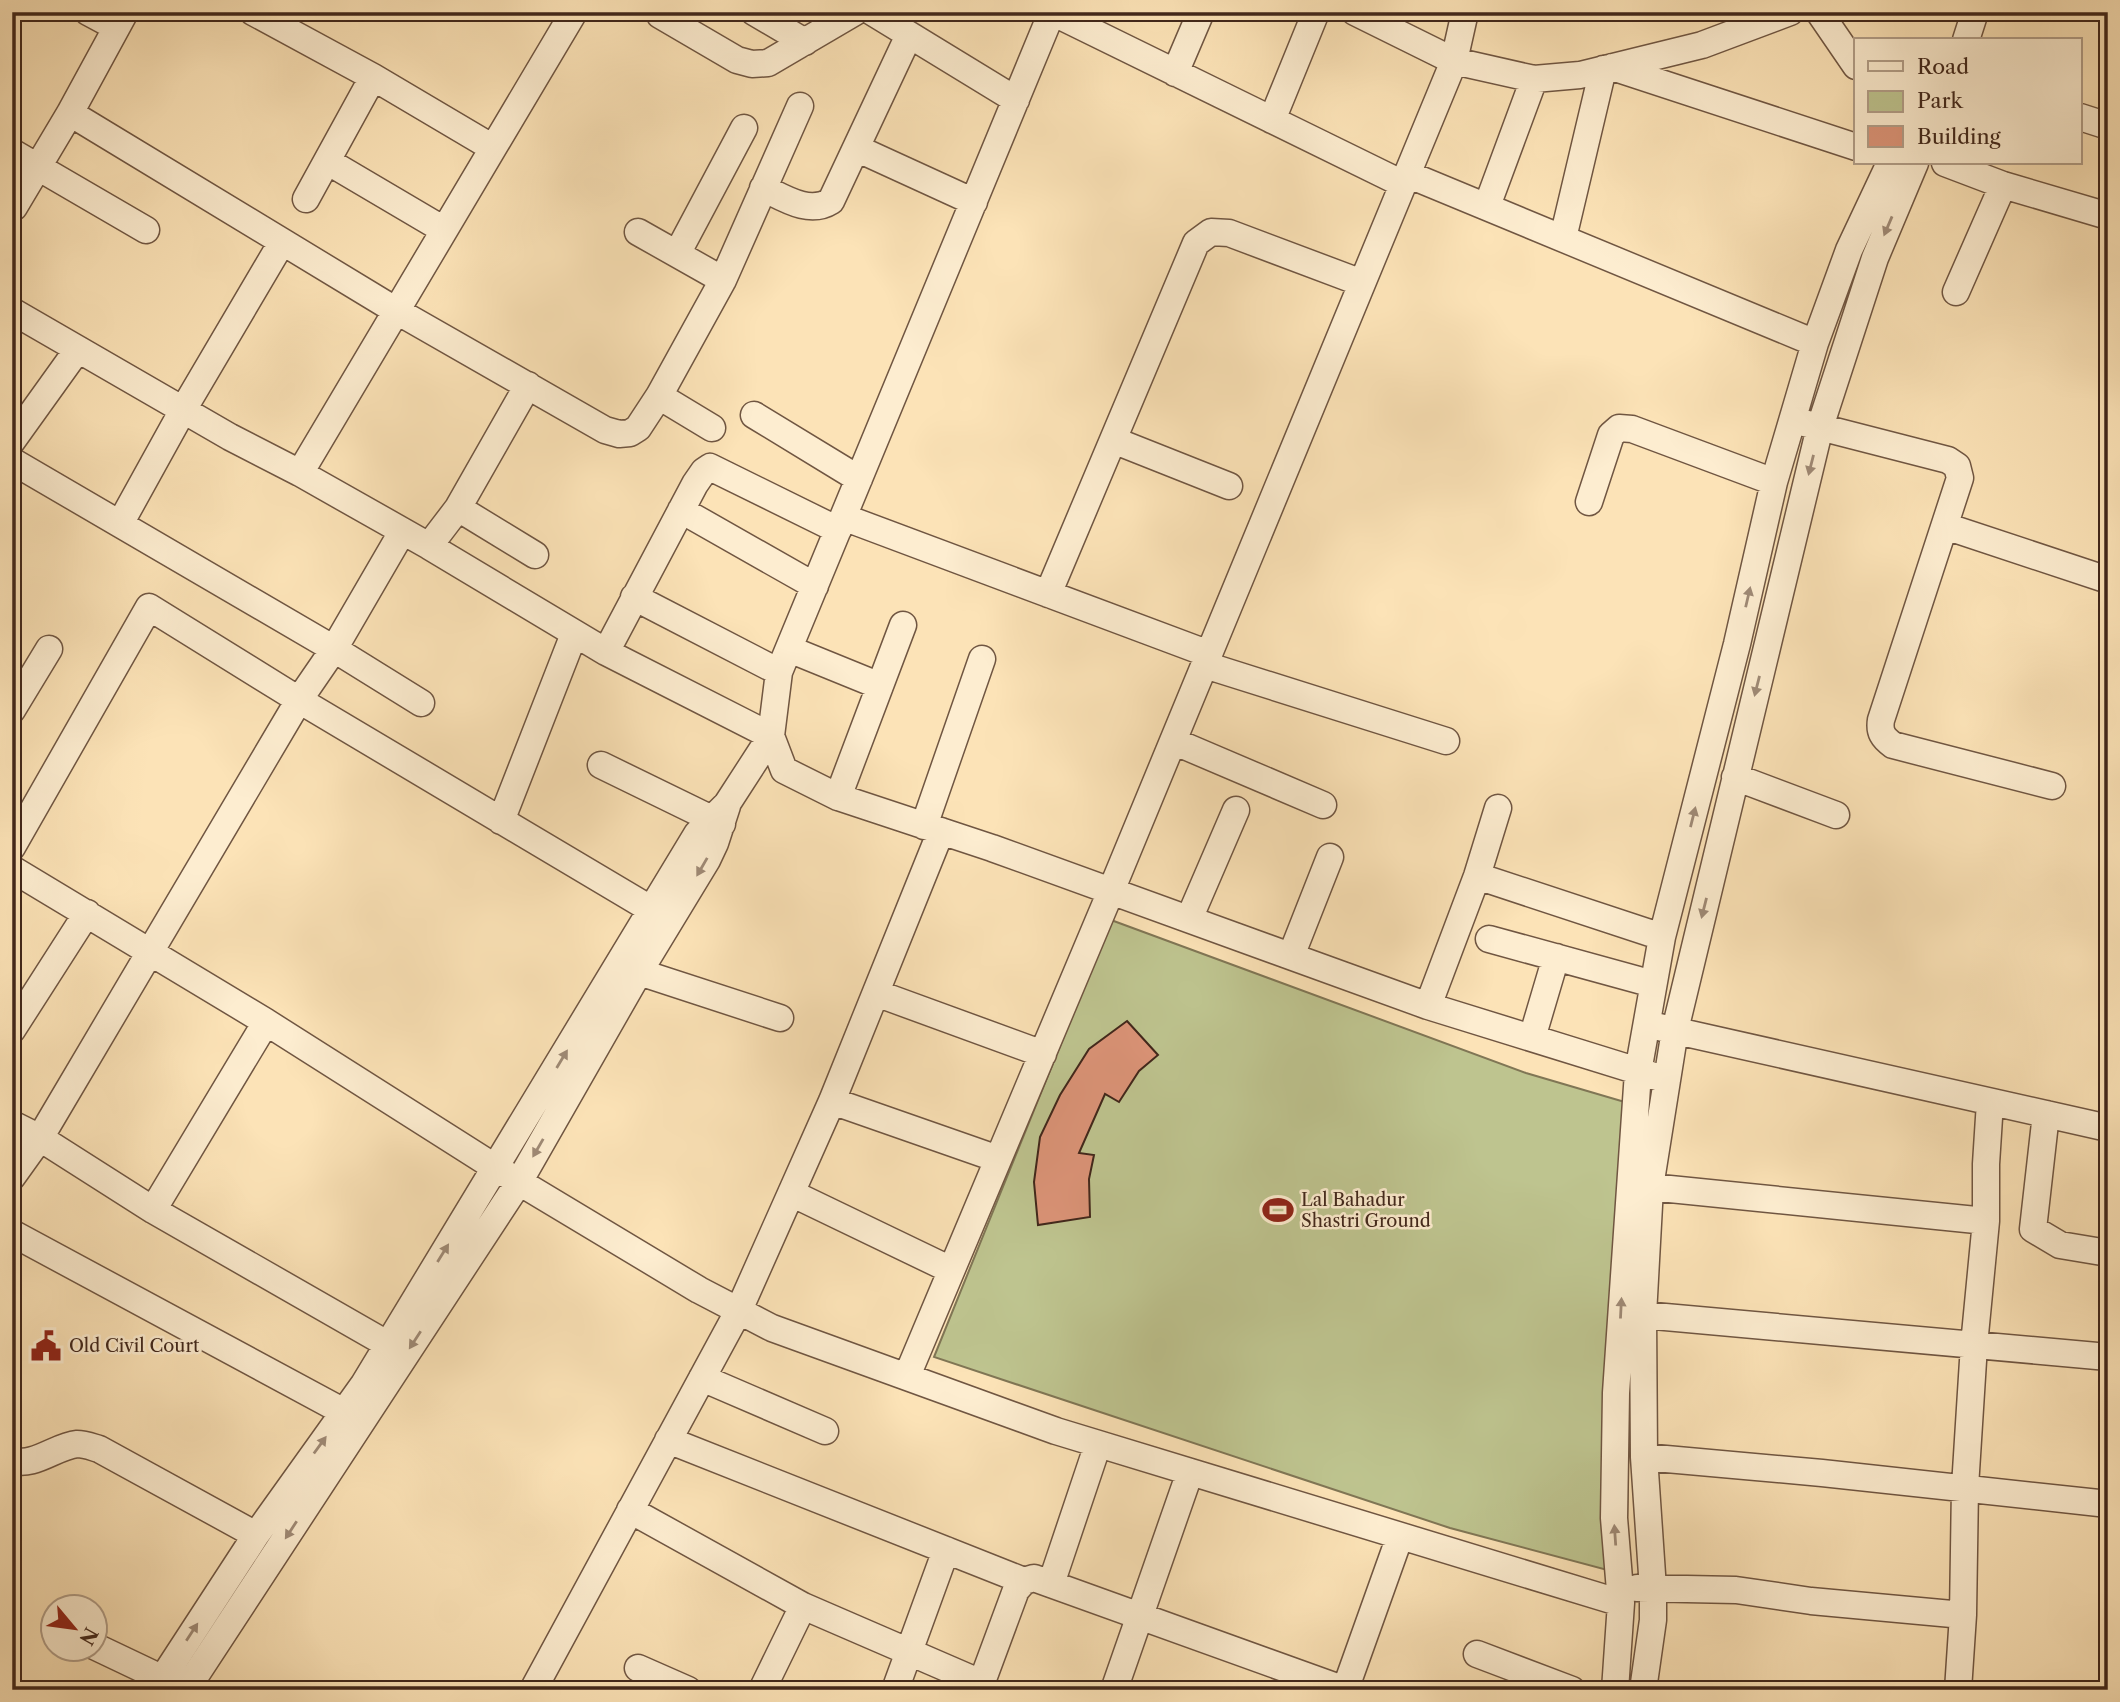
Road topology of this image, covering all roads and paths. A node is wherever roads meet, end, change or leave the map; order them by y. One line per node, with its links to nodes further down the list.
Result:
1 (88, 12): 16 (street)
2 (253, 12): 25 (street)
3 (754, 12): 20 (street)
4 (855, 12): 20 (street)
5 (872, 12): 18 (street)
6 (1052, 12): 24 (street); 27 (street)
7 (1201, 12): 24 (street)
8 (1316, 12): 31 (street)
9 (1355, 12): 21 (street)
10 (1465, 12): 21 (street)
11 (1790, 12): 17 (street)
12 (1819, 12): 22 (street)
13 (1975, 12): 19 (street)
14 (660, 15): 20 (street)
15 (563, 16): 35 (street)
16 (121, 20): 29 (street)
17 (1733, 22): 23 (street)
18 (909, 35): 27 (street); 36 (street)
19 (1967, 38)
20 (805, 42)
21 (1454, 61): 26 (street); 43 (street)
22 (1854, 63)
23 (1608, 68): 26 (street); 34 (street); 54 (street)
24 (1175, 73): 31 (street)
25 (373, 77): 35 (street); 38 (street)
26 (1534, 79): 48 (street)
27 (1016, 100): 47 (street)
28 (800, 106): 45 (street)
29 (70, 113): 42 (street); 55 (street)
30 (2082, 118): 32 (street)
31 (1272, 120): 43 (street)
32 (2108, 125)
33 (744, 128): 56 (street)
34 (1854, 146)
35 (493, 148): 52 (street)
36 (856, 148): 45 (street); 47 (street)
37 (12, 152): 42 (street)
38 (327, 161): 46 (street); 52 (street)
39 (1890, 164): 62 (street)
40 (1914, 164): 69 (street, one-way to 69)
41 (1948, 164): 44 (street)
42 (38, 167): 49 (street); 51 (street)
43 (1405, 179): 48 (street); 58 (street)
44 (2003, 184): 50 (street); 59 (street)
45 (764, 188): 57 (street)
46 (306, 199)
47 (974, 202): 75 (street)
48 (1487, 206): 54 (street)
49 (13, 207)
50 (2108, 216)
51 (145, 230)
52 (444, 230): 60 (street)
53 (638, 232): 56 (street)
54 (1563, 238): 62 (street)
55 (282, 242): 60 (street); 66 (street)
56 (677, 254): 57 (street)
57 (723, 280): 65 (street)
58 (1362, 283): 71 (street); 97 (street)
59 (1956, 292)
60 (395, 310): 64 (street); 74 (street)
61 (12, 311): 63 (street)
62 (1815, 343): 68 (street)
63 (78, 349): 66 (street); 72 (street)
64 (528, 385): 65 (street); 79 (street)
65 (659, 396): 70 (street)
66 (183, 410): 74 (street); 82 (street)
67 (754, 415): 75 (street)
68 (1792, 420): 69 (street); 76 (street)
69 (1820, 427): 83 (street); 107 (street, one-way to 107)
70 (712, 428)
71 (1113, 440): 77 (street); 89 (street)
72 (12, 441)
73 (12, 461): 82 (street)
74 (300, 473): 84 (street)
75 (859, 479): 81 (street)
76 (1774, 482): 78 (street); 125 (street, one-way to 76)
77 (1229, 486)
78 (1589, 502)
79 (458, 508): 85 (street); 86 (street)
80 (681, 510): 81 (street); 88 (street); 90 (street)
81 (841, 523): 88 (street); 89 (street)
82 (120, 524): 94 (street)
83 (1945, 526): 87 (street); 108 (street)
84 (402, 532): 85 (street); 94 (street)
85 (429, 546): 92 (street)
86 (535, 555)
87 (2108, 580)
88 (815, 586): 98 (street)
89 (1048, 594): 97 (street)
90 (634, 597): 95 (street); 98 (street)
91 (903, 625): 99 (street)
92 (574, 634): 95 (street); 115 (street)
93 (49, 649): 102 (street)
94 (334, 649): 100 (street); 101 (street)
95 (606, 652): 103 (street)
96 (982, 659): 116 (street)
97 (1207, 659): 104 (street); 105 (street)
98 (784, 660): 99 (street); 103 (street)
99 (880, 686): 109 (street)
100 (299, 700): 115 (street); 117 (street); 127 (street)
101 (421, 702)
102 (12, 710)
103 (771, 736): 109 (street); 114 (street)
104 (1173, 741): 110 (street); 121 (street)
105 (1446, 741)
106 (601, 765): 114 (street)
107 (1735, 777): 113 (street); 138 (street, one-way to 138)
108 (2052, 786)
109 (838, 797): 116 (street)
110 (1323, 805)
111 (1498, 808): 120 (street)
112 (1236, 810): 124 (street)
113 (1836, 815)
114 (720, 816): 122 (street); 130 (street, one-way to 130)
115 (501, 821): 122 (street)
116 (933, 829): 121 (street); 132 (street)
117 (12, 847)
118 (1330, 857): 128 (street)
119 (12, 869): 123 (street)
120 (1476, 876): 125 (street); 133 (street)
121 (1111, 891): 124 (street); 140 (street)
122 (652, 911): 150 (street, one-way to 122)
123 (87, 913): 127 (street); 137 (street)
124 (1189, 919): 128 (street)
125 (1662, 937): 131 (street)
126 (1489, 939): 129 (street)
127 (148, 953): 135 (street); 148 (street)
128 (1292, 956): 133 (street)
129 (1556, 957): 131 (street); 139 (street)
130 (639, 972): 134 (street); 152 (street, one-way to 152)
131 (1653, 984): 136 (street)
132 (876, 993): 140 (street); 143 (street)
133 (1428, 1006): 139 (street)
134 (780, 1017)
135 (266, 1022): 150 (street); 155 (street)
136 (1646, 1024): 138 (street); 141 (street)
137 (12, 1030)
138 (1675, 1030): 142 (street); 144 (street)
139 (1532, 1038): 141 (street)
140 (1043, 1054): 149 (street)
141 (1638, 1072): 142 (street); 183 (street, one-way to 141)
142 (1667, 1080): 153 (street)
143 (832, 1101): 149 (street); 154 (street)
144 (1990, 1102): 145 (street); 156 (street)
145 (2046, 1114): 147 (street); 158 (street)
146 (12, 1124): 148 (street)
147 (2108, 1128)
148 (40, 1139): 151 (street); 155 (street)
149 (998, 1159): 159 (street)
150 (496, 1168): 152 (street); 162 (street, one-way to 150)
151 (12, 1177)
152 (519, 1182): 160 (street); 192 (street, one-way to 192)
153 (1650, 1187): 156 (street); 161 (street)
154 (791, 1193): 159 (street); 160 (street)
155 (153, 1210): 162 (street)
156 (1986, 1222): 163 (street)
157 (12, 1233): 167 (street)
158 (2108, 1253)
159 (951, 1270): 165 (street)
160 (739, 1311): 165 (street); 166 (street)
161 (1643, 1315): 163 (street); 171 (street)
162 (387, 1345): 167 (street)
163 (1974, 1345): 164 (street); 174 (street)
164 (2108, 1357)
165 (907, 1377): 170 (street)
166 (702, 1378): 168 (street); 169 (street)
167 (344, 1412): 177 (street, one-way to 167)
168 (825, 1431)
169 (668, 1440): 176 (street); 179 (street)
170 (1098, 1444): 173 (street); 181 (street)
171 (1644, 1457): 174 (street); 182 (street)
172 (12, 1460): 177 (street)
173 (1190, 1472): 178 (street); 186 (street)
174 (1965, 1487): 175 (street); 185 (street)
175 (2108, 1504)
176 (630, 1510): 184 (street); 193 (street)
177 (256, 1535): 192 (street, one-way to 177)
178 (1399, 1536): 183 (street); 198 (street)
179 (946, 1550): 180 (street); 187 (street)
180 (1024, 1581): 181 (street); 191 (street)
181 (1051, 1584): 186 (street)
182 (1653, 1589): 183 (street); 185 (street); 201 (street)
183 (1620, 1595): 200 (street)
184 (803, 1606): 187 (street); 195 (street)
185 (1963, 1615): 202 (street)
186 (1140, 1617): 197 (street); 198 (street)
187 (909, 1650): 191 (street); 196 (street)
188 (108, 1653): 192 (street)
189 (1477, 1654): 199 (street)
190 (638, 1668): 194 (street)
191 (980, 1686)
192 (172, 1687)
193 (533, 1690)
194 (688, 1690)
195 (762, 1690)
196 (895, 1690)
197 (1114, 1690)
198 (1345, 1690)
199 (1572, 1690)
200 (1615, 1690)
201 (1643, 1690)
202 (1958, 1690)

